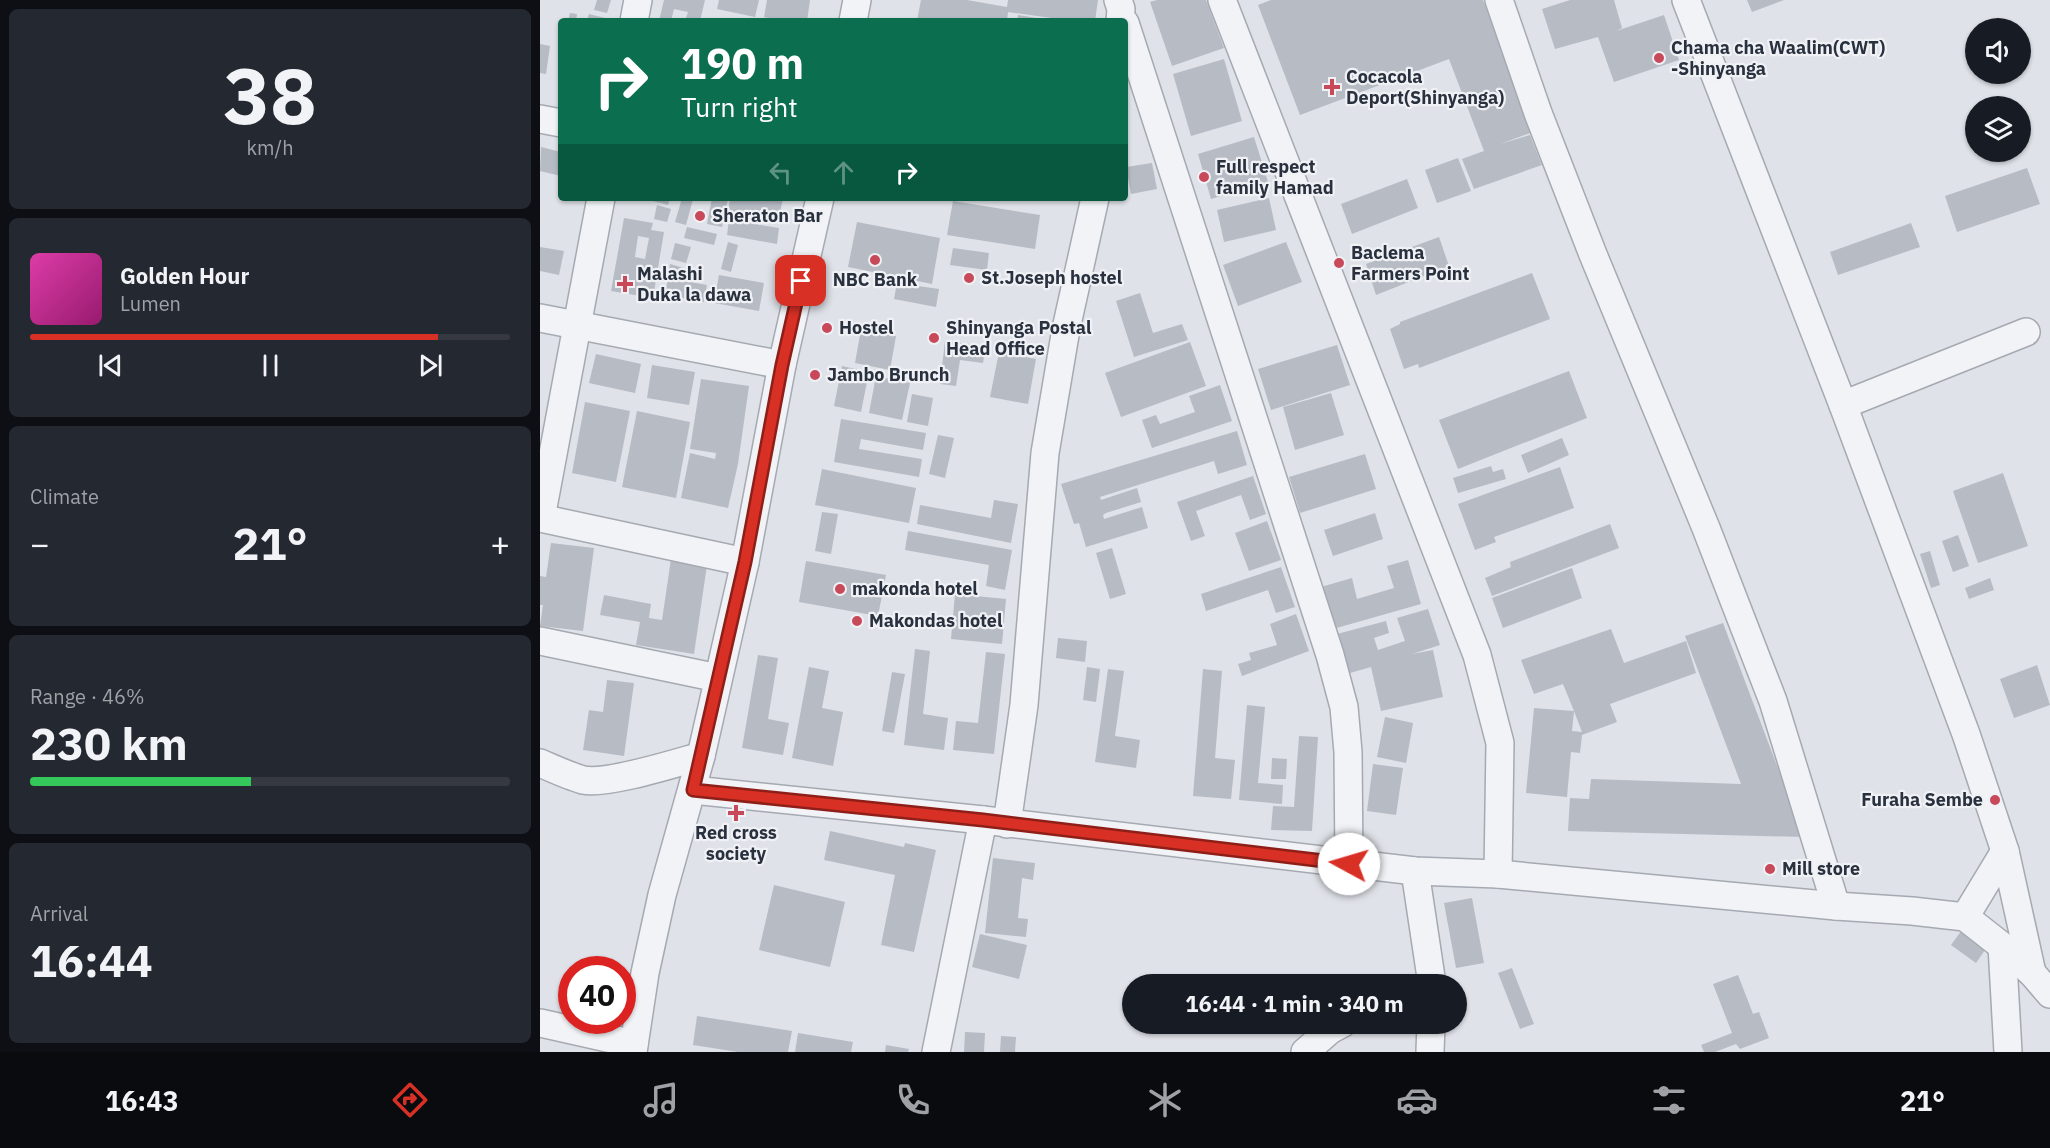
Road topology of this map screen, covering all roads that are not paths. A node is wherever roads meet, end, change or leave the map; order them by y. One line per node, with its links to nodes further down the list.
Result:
1 (638, 0): 6 (street)
2 (857, 0): 7 (street)
3 (1222, 0): 30 (street)
4 (1498, 0): 31 (street)
5 (1686, 0): 18 (street)
6 (635, 18)
7 (854, 18)
8 (1128, 34): 28 (street)
9 (540, 118): 10 (street)
10 (558, 122)
11 (600, 201): 15 (street)
12 (819, 201): 17 (street)
13 (1094, 201): 26 (street)
14 (540, 318): 15 (street)
15 (576, 324): 17 (street); 19 (street)
16 (2026, 332): 18 (street)
17 (782, 365): 20 (street)
18 (1843, 405): 27 (street)
19 (540, 518): 20 (street)
20 (745, 562): 22 (street)
21 (540, 641): 22 (street)
22 (718, 678): 23 (street)
23 (701, 756): 24 (street); 25 (street)
24 (540, 763)
25 (693, 790): 26 (street); 40 (street)
26 (995, 822): 28 (street); 41 (street)
27 (2005, 850): 32 (street); 34 (street)
28 (1349, 864): 29 (street)
29 (1415, 871): 30 (street); 35 (street)
30 (1498, 874): 31 (street)
31 (1836, 906): 32 (street)
32 (1965, 917): 33 (street)
33 (2002, 946): 34 (street); 44 (street)
34 (2032, 973): 36 (street)
35 (1430, 974)
36 (2050, 994)
37 (540, 1023): 40 (street)
38 (1325, 1034): 42 (street)
39 (1431, 1034): 43 (street)
40 (634, 1048)
41 (936, 1052)
42 (1305, 1052)
43 (1430, 1052)
44 (2008, 1052)

